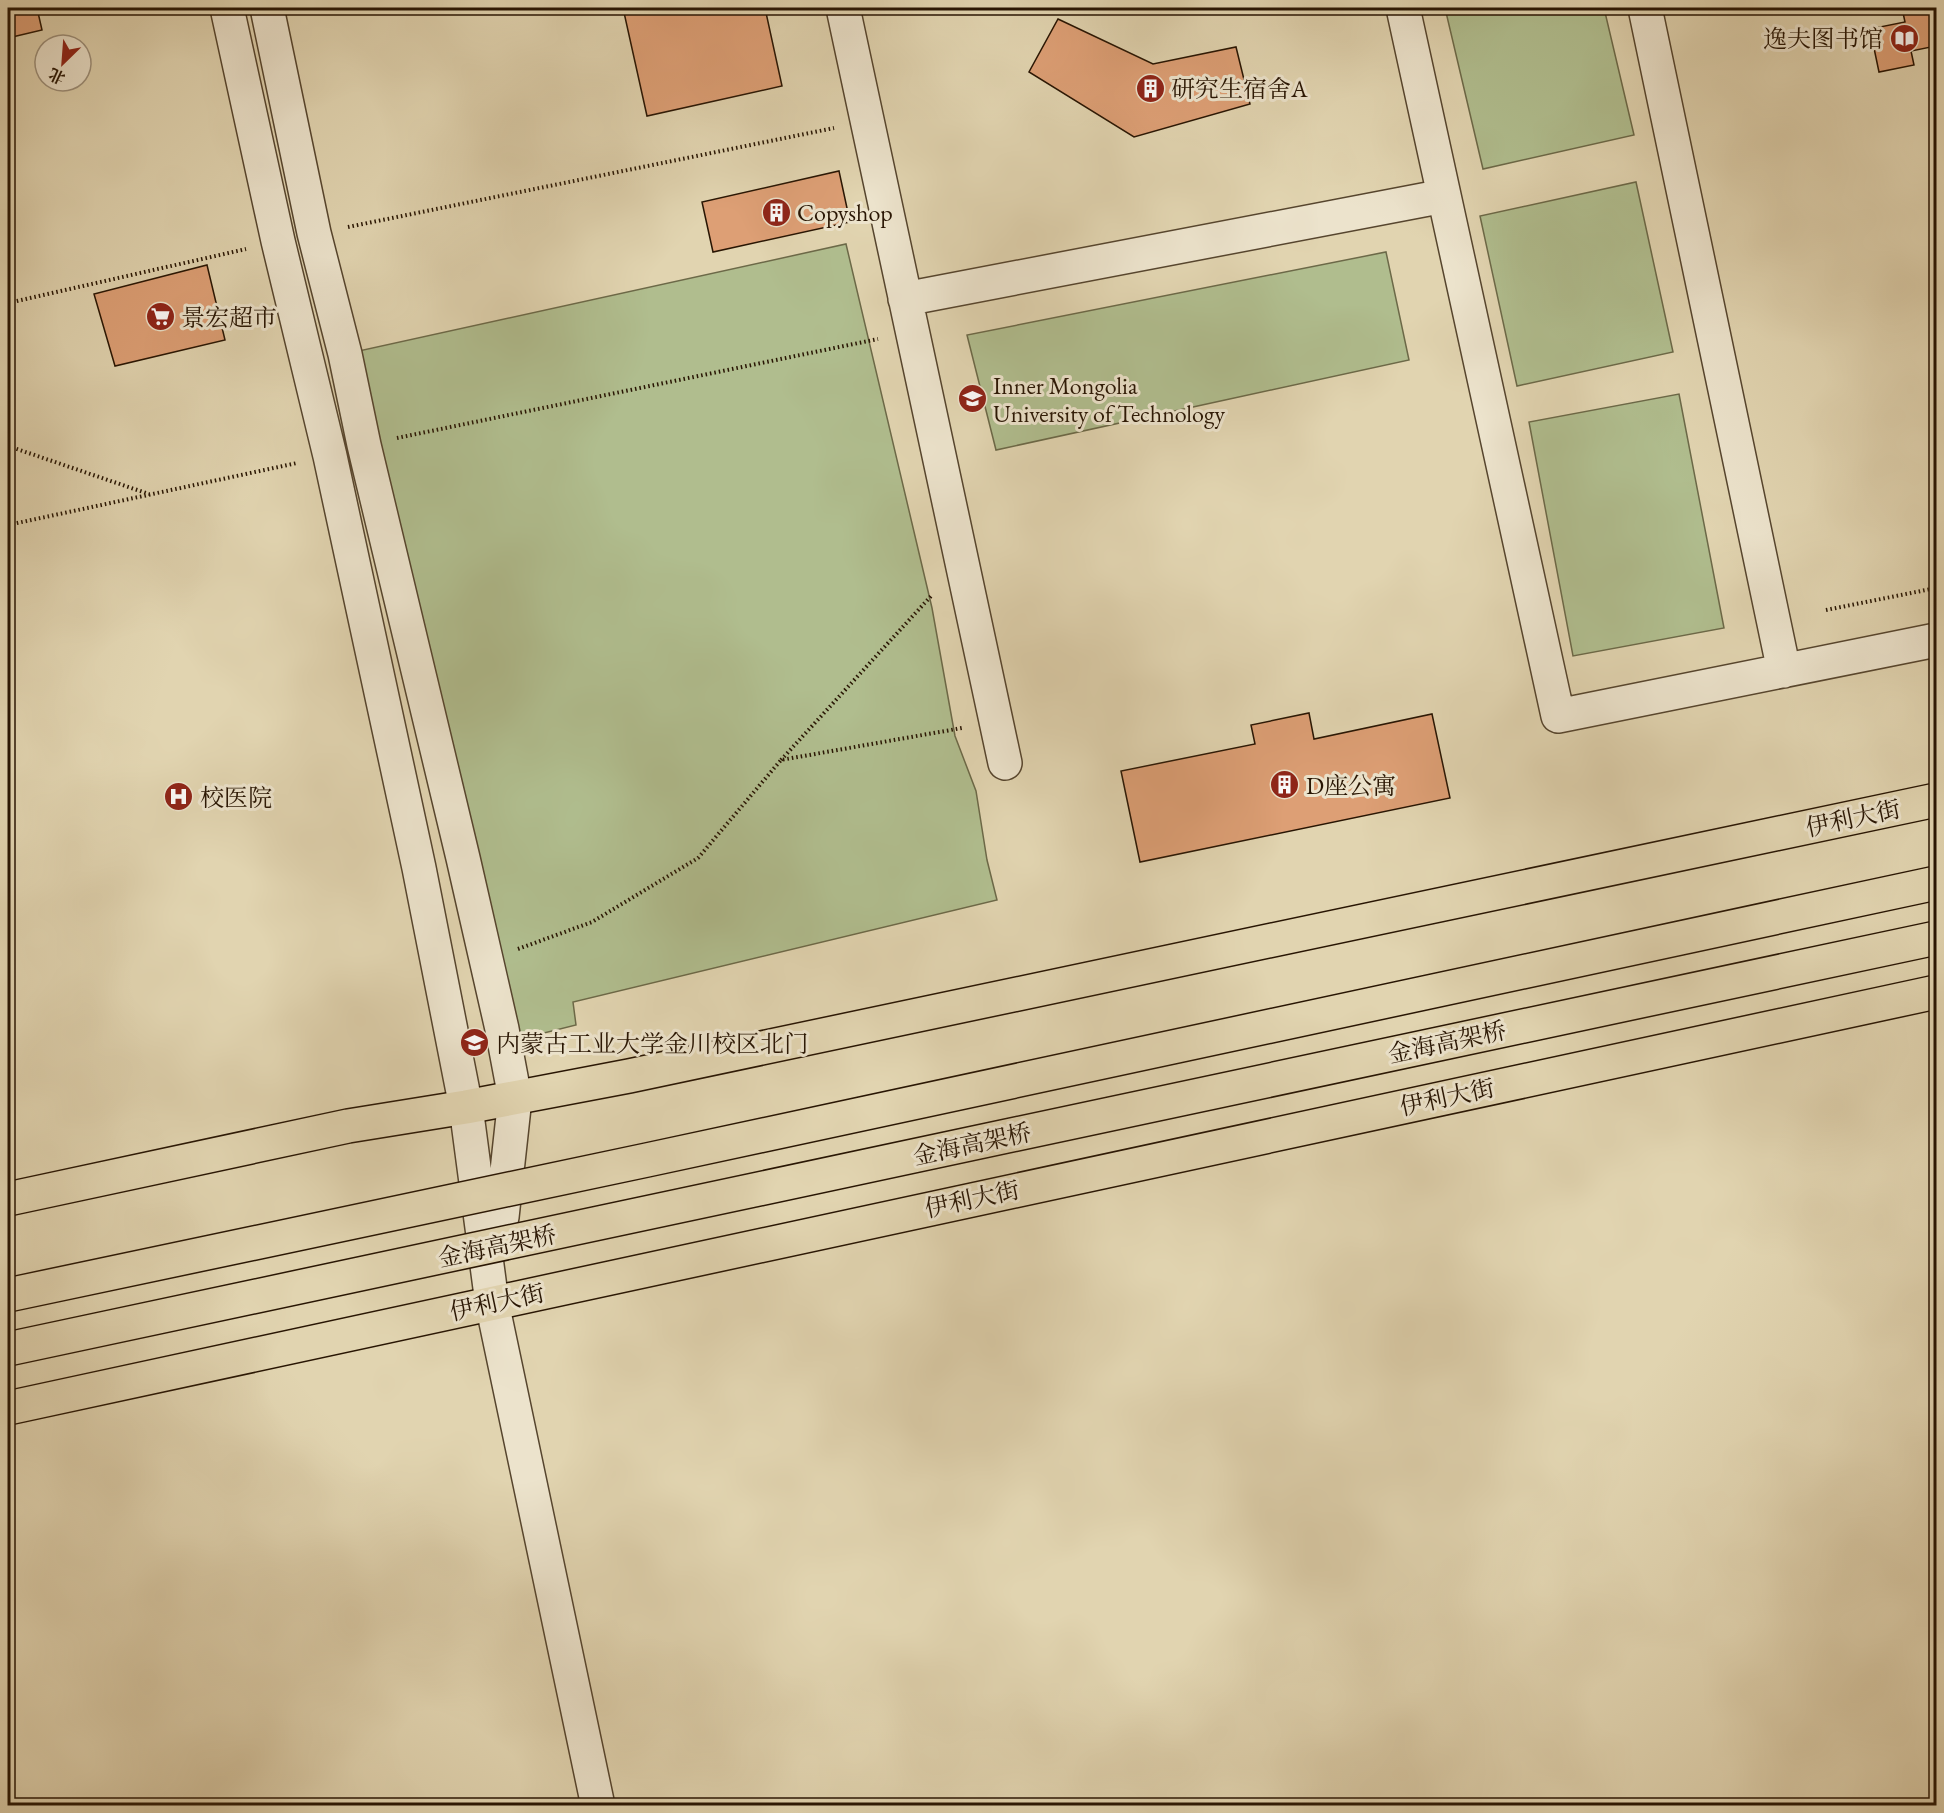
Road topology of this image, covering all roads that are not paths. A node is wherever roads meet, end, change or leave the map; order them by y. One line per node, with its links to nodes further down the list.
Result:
1 (227, 8): 16 (street)
2 (267, 8): 15 (street)
3 (843, 8): 7 (street)
4 (1403, 8): 6 (street)
5 (1645, 8): 9 (street)
6 (1444, 196): 7 (street); 9 (street)
7 (906, 299): 10 (street)
8 (1936, 640): 9 (street)
9 (1784, 671)
10 (1005, 763)
11 (1936, 800): 15 (main road, 伊利大街)
12 (1936, 883): 18 (main road, bridge)
13 (1936, 938): 20 (main road, 金海高架桥, bridge)
14 (1936, 992): 19 (main road, 伊利大街)
15 (515, 1098): 16 (main road, 伊利大街); 19 (street)
16 (466, 1107): 17 (main road, 伊利大街); 19 (street)
17 (8, 1198)
18 (8, 1294)
19 (492, 1303): 21 (main road, 伊利大街); 22 (street)
20 (8, 1349)
21 (8, 1408)
22 (598, 1806)

